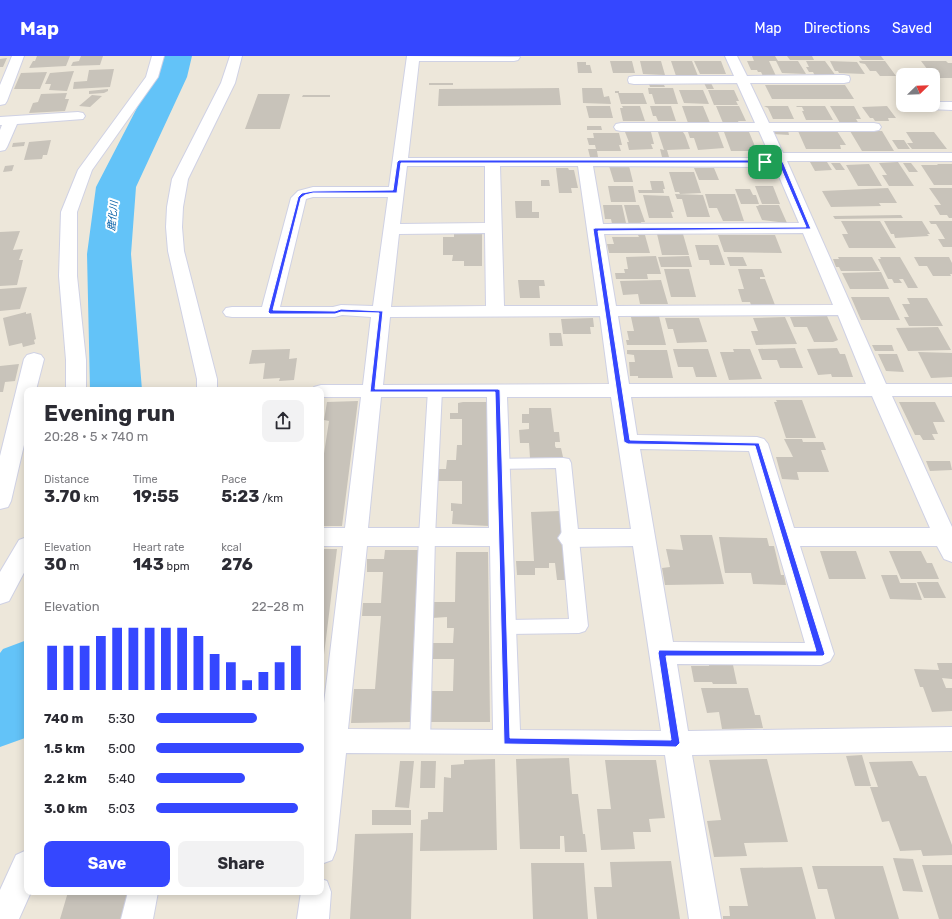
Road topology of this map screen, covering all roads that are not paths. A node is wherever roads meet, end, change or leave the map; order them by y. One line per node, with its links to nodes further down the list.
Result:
1 (18, 56): 10 (street)
2 (158, 56): 37 (street)
3 (236, 56): 38 (street)
4 (413, 56): 6 (street); 21 (street)
5 (731, 56): 9 (street)
6 (514, 57)
7 (844, 79): 9 (street)
8 (634, 80): 9 (street)
9 (742, 80): 15 (street)
10 (0, 101)
11 (940, 106): 12 (street)
12 (952, 106)
13 (78, 116): 14 (street)
14 (5, 121): 18 (street)
15 (764, 127): 16 (street); 17 (street); 20 (street)
16 (874, 127)
17 (621, 128)
18 (0, 147)
19 (952, 157): 20 (street)
20 (780, 160): 23 (street); 26 (street)
21 (399, 162): 22 (street); 24 (street)
22 (492, 162): 23 (street); 25 (street)
23 (585, 162): 28 (street)
24 (395, 192): 27 (street); 32 (street)
25 (493, 228): 27 (street); 34 (street)
26 (809, 228): 28 (street); 29 (street)
27 (391, 229): 33 (street)
28 (595, 229): 30 (street)
29 (844, 310): 30 (street); 42 (street)
30 (607, 311): 34 (street); 41 (street)
31 (232, 312): 32 (street)
32 (270, 312): 33 (street)
33 (381, 312): 34 (street); 45 (street)
34 (495, 312)
35 (34, 359): 36 (street)
36 (27, 387)
37 (76, 387)
38 (207, 387)
39 (435, 390): 40 (street); 45 (street); 52 (lane)
40 (498, 390): 41 (street); 48 (street)
41 (619, 390): 42 (street); 47 (street)
42 (879, 390): 43 (street); 57 (street)
43 (952, 390)
44 (324, 391): 45 (street)
45 (372, 391): 51 (street)
46 (24, 401): 49 (street)
47 (628, 442): 54 (street); 55 (street)
48 (500, 464): 53 (street); 56 (lane)
49 (0, 501)
50 (324, 537): 51 (street)
51 (356, 537): 52 (street); 63 (street)
52 (427, 537): 53 (street); 64 (lane)
53 (502, 537): 60 (street)
54 (643, 537): 56 (street); 61 (street)
55 (786, 537): 57 (street); 61 (street)
56 (570, 538): 60 (lane)
57 (949, 544)
58 (24, 551): 59 (street)
59 (0, 594)
60 (504, 627): 65 (street)
61 (662, 653): 66 (street)
62 (952, 739): 66 (street)
63 (327, 741): 64 (street); 67 (street)
64 (420, 741): 65 (street)
65 (506, 742): 66 (street)
66 (676, 743): 74 (street)
67 (324, 796)
68 (24, 872): 71 (street)
69 (142, 895): 72 (street)
70 (316, 895): 73 (street)
71 (3, 919)
72 (137, 919)
73 (313, 919)
74 (705, 919)

